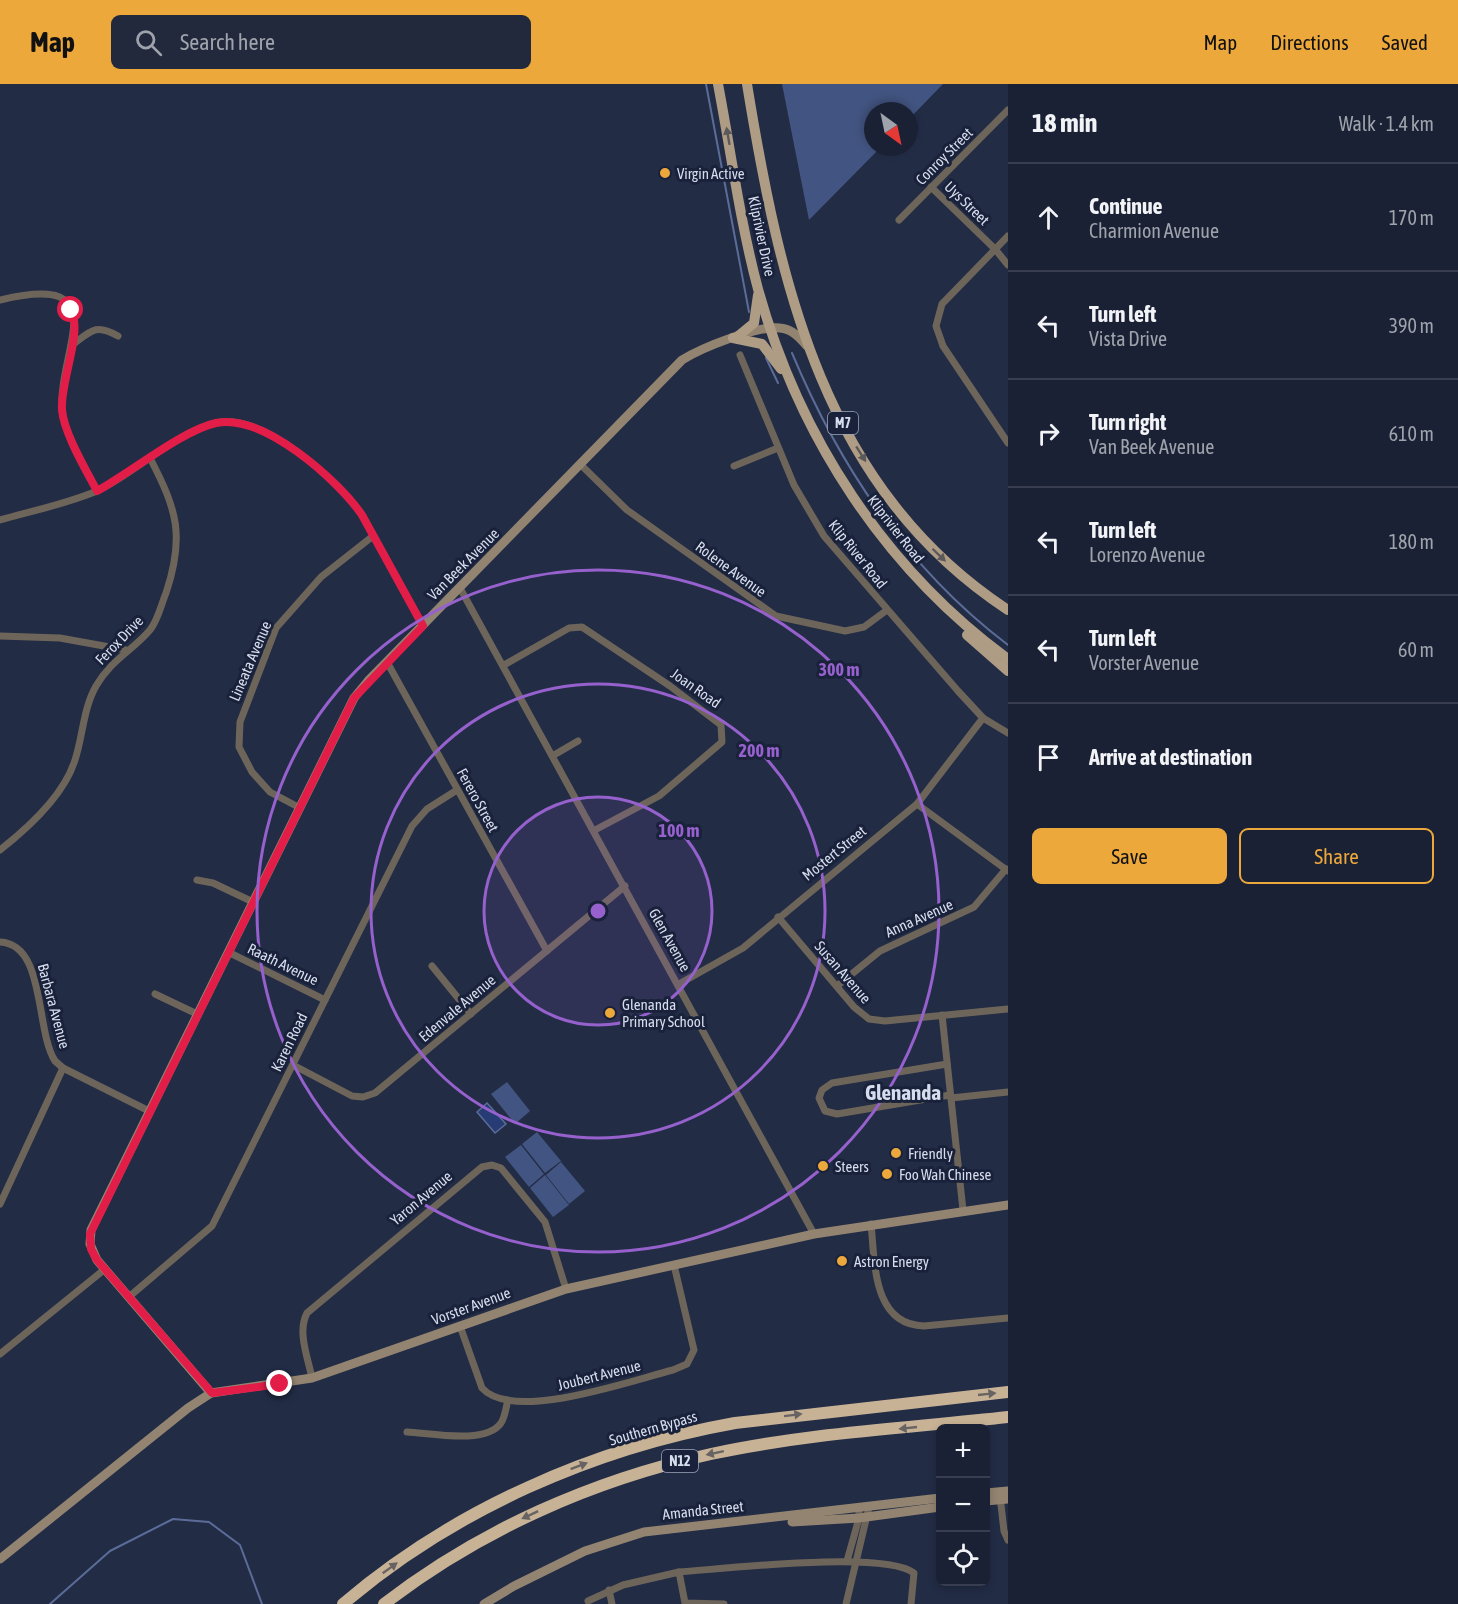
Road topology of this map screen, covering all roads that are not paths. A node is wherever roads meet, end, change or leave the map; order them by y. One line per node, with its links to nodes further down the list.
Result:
1 (718, 84): 9 (main road, Kliprivier Drive / M7, one-way to 1)
2 (747, 84): 14 (main road, Kliprivier Drive / M7)
3 (1008, 110): 4 (street, Conroy Street)
4 (931, 187): 5 (street, Conroy Street); 7 (street, Uys Street)
5 (899, 220)
6 (1008, 236): 7 (street)
7 (995, 249): 8 (street, Uys Street); 18 (street)
8 (1008, 266)
9 (759, 291): 11 (main road, Kliprivier Drive / M7); 13 (main road)
10 (0, 300): 15 (street)
11 (771, 329): 13 (street, Van Beek Avenue); 14 (street); 17 (main road, Kliprivier Drive / M7)
12 (118, 336): 15 (street)
13 (735, 338): 17 (main road); 21 (street, Van Beek Avenue)
14 (807, 345): 27 (main road, Kliprivier Road / M7, one-way to 27)
15 (71, 346): 23 (street)
16 (740, 355): 19 (street, Klip River Road)
17 (794, 389): 29 (main road, Kliprivier Road / M7)
18 (1008, 443)
19 (778, 448): 22 (street); 28 (street, Klip River Road)
20 (150, 458): 23 (street); 25 (street); 32 (street, Ferox Drive)
21 (581, 465): 26 (street, Van Beek Avenue); 28 (street, Rolene Avenue)
22 (734, 466)
23 (97, 491): 24 (street)
24 (0, 520)
25 (373, 536): 30 (street); 43 (street, Lineata Avenue)
26 (460, 588): 30 (street, Van Beek Avenue); 35 (street, Glen Avenue)
27 (1008, 609)
28 (887, 610): 37 (street, Klip River Road)
29 (953, 615): 33 (main road, Kliprivier Road / M7); 36 (main road)
30 (423, 626): 34 (street, Van Beek Avenue)
31 (0, 636): 32 (street)
32 (126, 650): 45 (street, Ferox Drive)
33 (1008, 659)
34 (387, 662): 41 (street, Ferero Street); 43 (street, Van Beek Avenue)
35 (504, 665): 40 (street, Glen Avenue); 44 (street, Joan Road)
36 (1008, 671)
37 (983, 718): 38 (street, Klip River Road); 42 (street, Mostert Street)
38 (1008, 734)
39 (578, 741): 40 (street)
40 (554, 755): 44 (street, Glen Avenue)
41 (457, 790): 52 (street, Ferero Street); 58 (street, Karen Road)
42 (917, 804): 46 (street); 50 (street, Mostert Street)
43 (300, 808): 49 (street, Van Beek Avenue)
44 (595, 830): 48 (street, Glen Avenue)
45 (0, 850)
46 (1007, 870): 56 (street, Anna Avenue)
47 (197, 880): 49 (street)
48 (625, 886): 52 (street, Edenvale Avenue); 55 (street, Glen Avenue)
49 (253, 902): 53 (street, Van Beek Avenue)
50 (778, 917): 55 (street, Mostert Street); 56 (street, Susan Avenue)
51 (0, 942): 65 (street, Barbara Avenue)
52 (547, 951): 61 (street, Edenvale Avenue)
53 (228, 952): 58 (street, Raath Avenue); 60 (street, Van Beek Avenue)
54 (432, 966): 61 (street)
55 (679, 984): 73 (street, Glen Avenue)
56 (837, 986): 62 (street, Susan Avenue)
57 (155, 994): 60 (street)
58 (325, 1000): 64 (street, Karen Road)
59 (1008, 1008): 62 (street, Susan Avenue)
60 (197, 1014): 68 (street, Van Beek Avenue)
61 (471, 1014): 64 (street, Edenvale Avenue)
62 (942, 1015): 63 (street)
63 (947, 1064): 67 (street); 67 (street)
64 (293, 1065): 77 (street, Karen Road)
65 (63, 1068): 68 (street, Barbara Avenue); 69 (street)
66 (1008, 1092): 67 (street)
67 (950, 1096): 71 (street)
68 (149, 1111): 75 (street, Van Beek Avenue)
69 (0, 1204)
70 (1008, 1205): 71 (street, Vorster Avenue)
71 (963, 1210): 72 (street, Vorster Avenue)
72 (871, 1224): 73 (street, Vorster Avenue); 78 (street)
73 (814, 1234): 74 (street, Vorster Avenue)
74 (674, 1265): 76 (street, Vorster Avenue); 84 (street, Joubert Avenue)
75 (105, 1269): 77 (street); 80 (street)
76 (566, 1289): 79 (street, Vorster Avenue); 81 (street, Yaron Avenue)
77 (130, 1296): 83 (street)
78 (1008, 1318)
79 (460, 1326): 81 (street, Vorster Avenue); 84 (street, Joubert Avenue)
80 (0, 1354)
81 (312, 1378): 83 (street, Vorster Avenue)
82 (1008, 1392): 99 (highway, Southern Bypass / N12, one-way to 82)
83 (212, 1393): 94 (street, Vorster Avenue)
84 (508, 1400): 86 (street)
85 (1008, 1417): 100 (highway, N12, one-way to 100)
86 (407, 1432)
87 (1004, 1495): 93 (street)
88 (936, 1499): 90 (street, Amanda Street)
89 (936, 1507): 90 (street, Amanda Street)
90 (902, 1508): 91 (street, Amanda Street)
91 (864, 1513): 92 (street, Amanda Street); 95 (street)
92 (739, 1523): 101 (street, Amanda Street); 102 (street, Amanda Street)
93 (1008, 1540)
94 (0, 1559)
95 (851, 1561): 96 (street); 106 (street); 107 (street)
96 (680, 1572): 97 (street); 104 (street)
97 (609, 1590): 98 (street); 103 (street)
98 (588, 1601)
99 (343, 1604)
100 (384, 1604)
101 (484, 1604)
102 (491, 1604)
103 (612, 1604)
104 (685, 1604): 105 (street)
105 (724, 1604)
106 (846, 1604)
107 (910, 1604)

